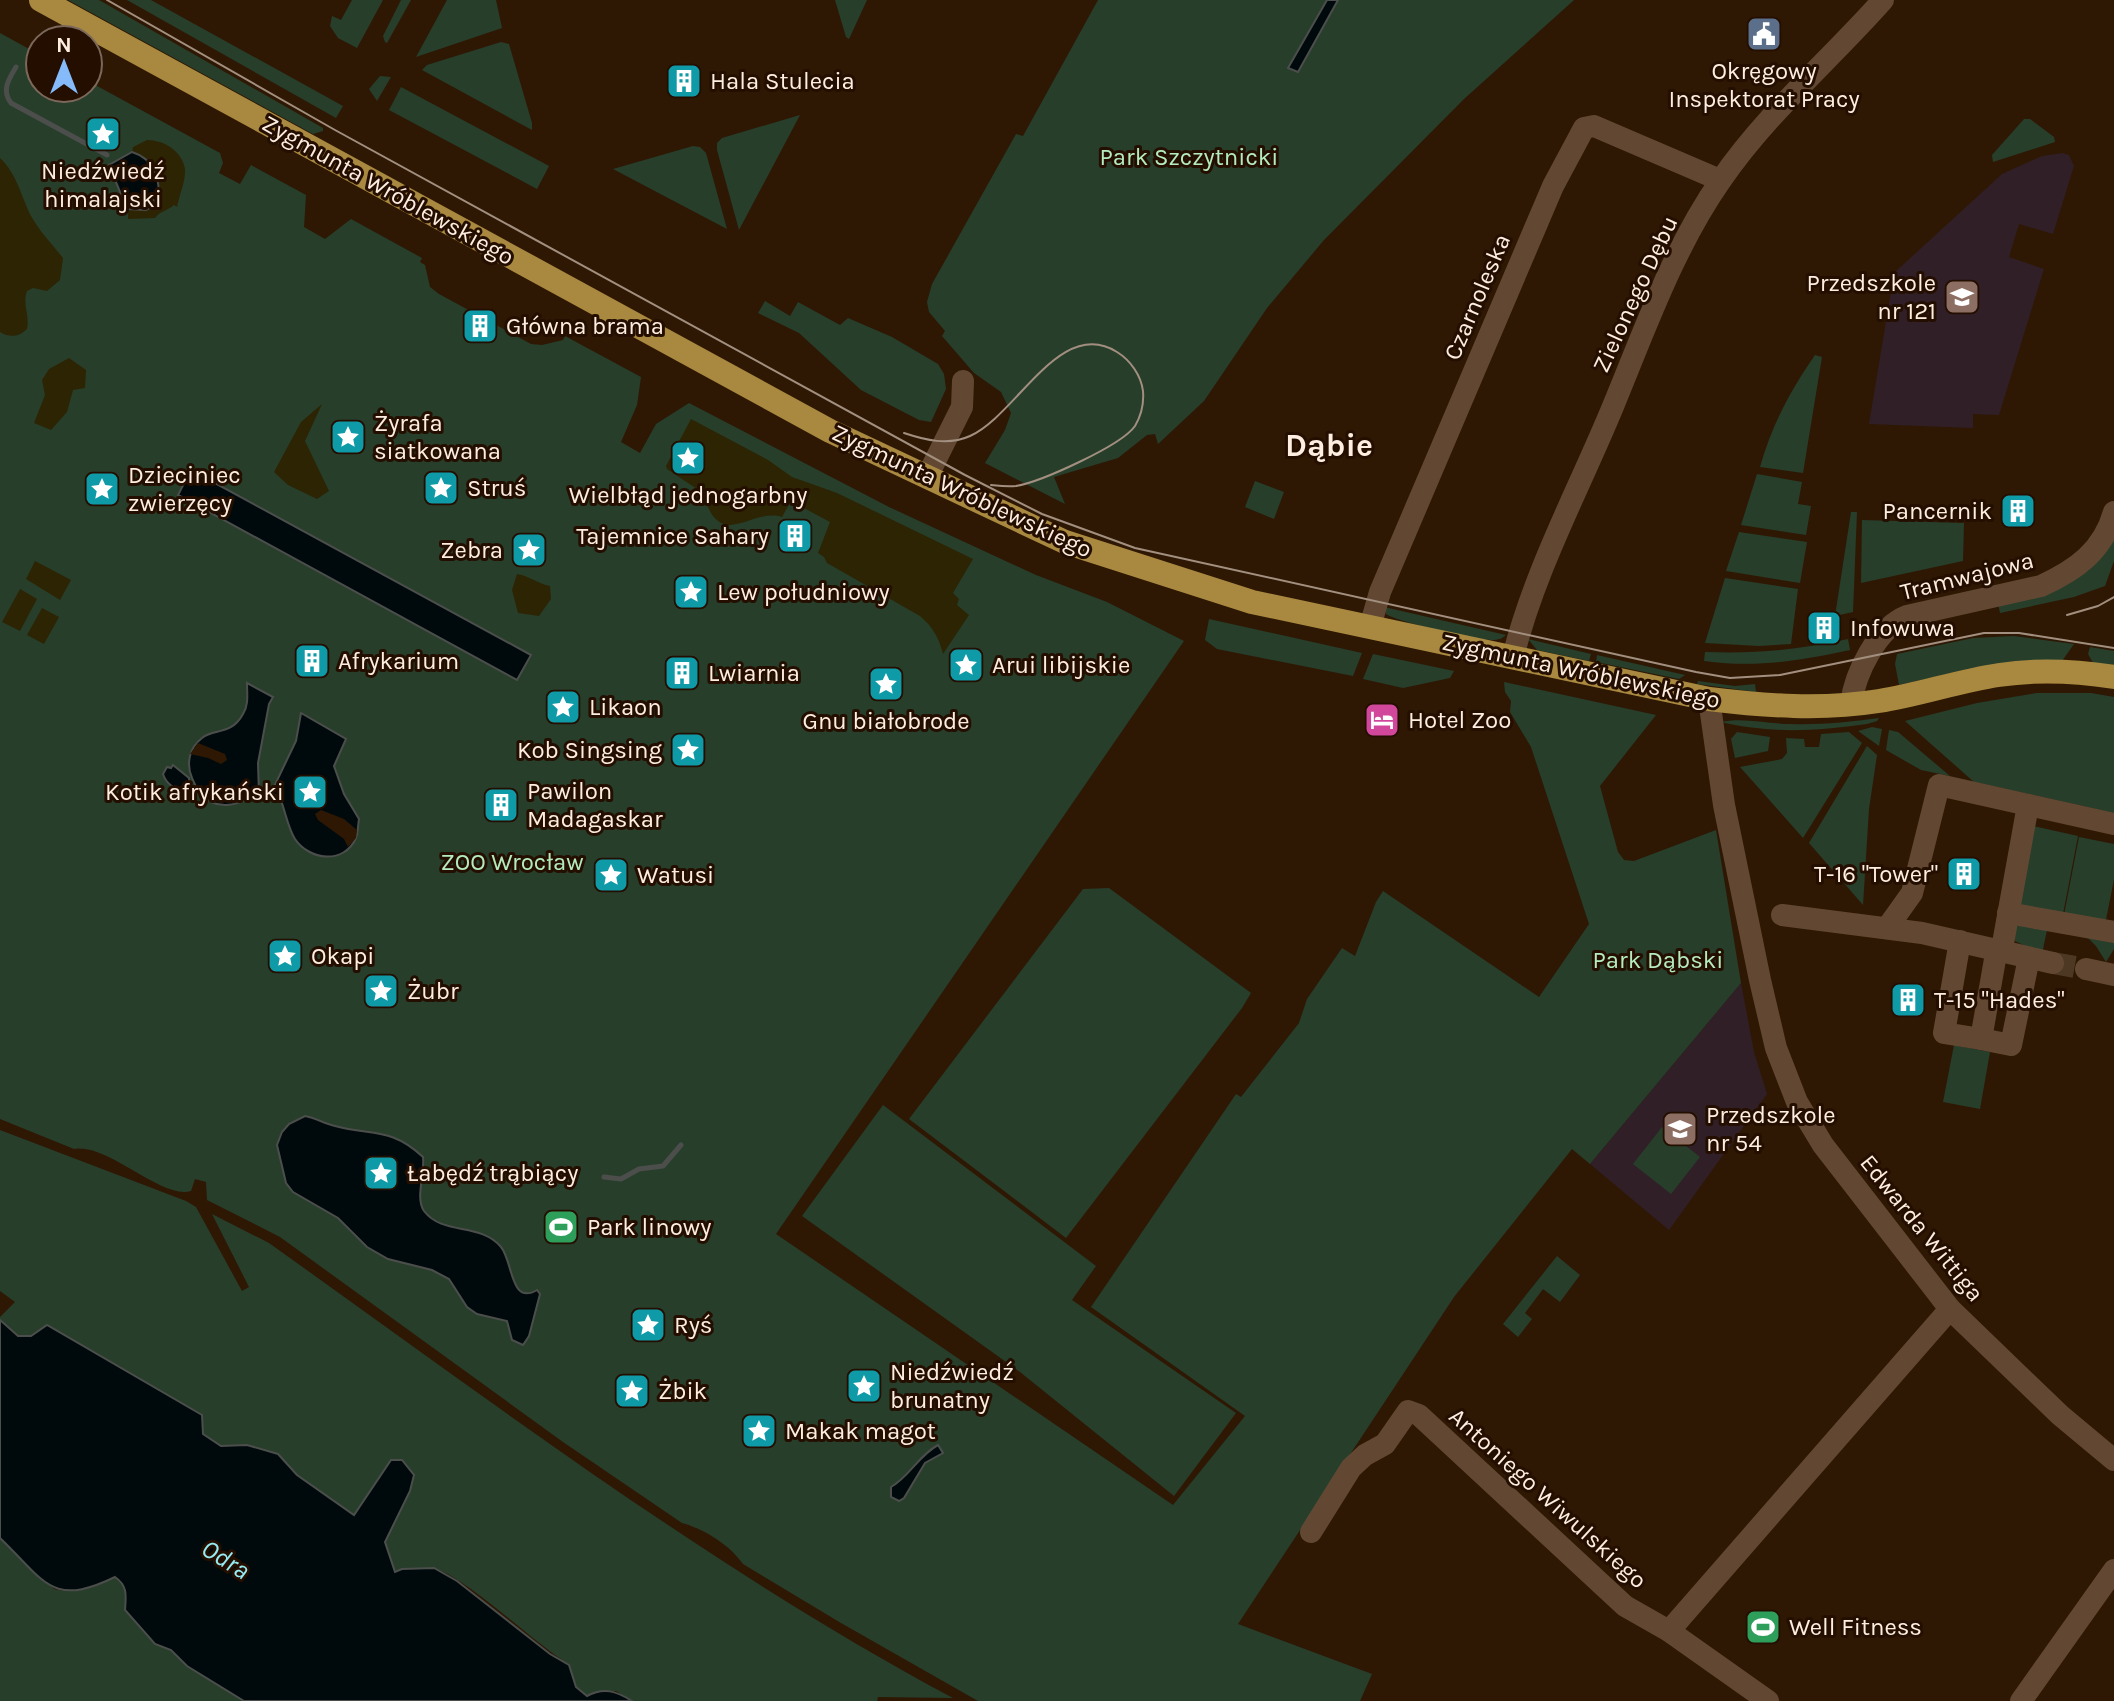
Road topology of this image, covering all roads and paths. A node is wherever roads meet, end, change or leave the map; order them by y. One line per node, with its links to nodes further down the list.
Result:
1 (41, 0): 5 (main road, Zygmunta Wróblewskiego)
2 (1883, 0): 3 (street, Zielonego Dębu)
3 (1720, 180): 7 (street, Czarnoleska); 8 (street, Zielonego Dębu)
4 (963, 381): 5 (street)
5 (927, 477): 7 (main road, Zygmunta Wróblewskiego)
6 (2114, 512): 11 (street, Tramwajowa)
7 (1370, 627): 8 (main road, Zygmunta Wróblewskiego)
8 (1513, 657): 10 (main road, Zygmunta Wróblewskiego)
9 (2114, 677): 11 (main road, Zygmunta Wróblewskiego)
10 (1709, 699): 11 (main road, Zygmunta Wróblewskiego); 25 (street, Edwarda Wittiga)
11 (1851, 704)
12 (2028, 805): 13 (street); 14 (street); 16 (street)
13 (2114, 824)
14 (2008, 913): 17 (street); 19 (street)
15 (1782, 915): 16 (street)
16 (1887, 928): 18 (street)
17 (2114, 932)
18 (1960, 941): 19 (street); 24 (street)
19 (1999, 949): 20 (street); 24 (street)
20 (2029, 958): 21 (street); 24 (street)
21 (2053, 963)
22 (2086, 969): 23 (street)
23 (2114, 975)
24 (1981, 1039)
25 (1950, 1309): 26 (street, Edwarda Wittiga); 29 (street)
26 (2114, 1460)
27 (1311, 1532): 29 (street, Antoniego Wiwulskiego)
28 (2114, 1570): 31 (street)
29 (1669, 1631): 30 (street)
30 (1768, 1701)
31 (2021, 1701)

